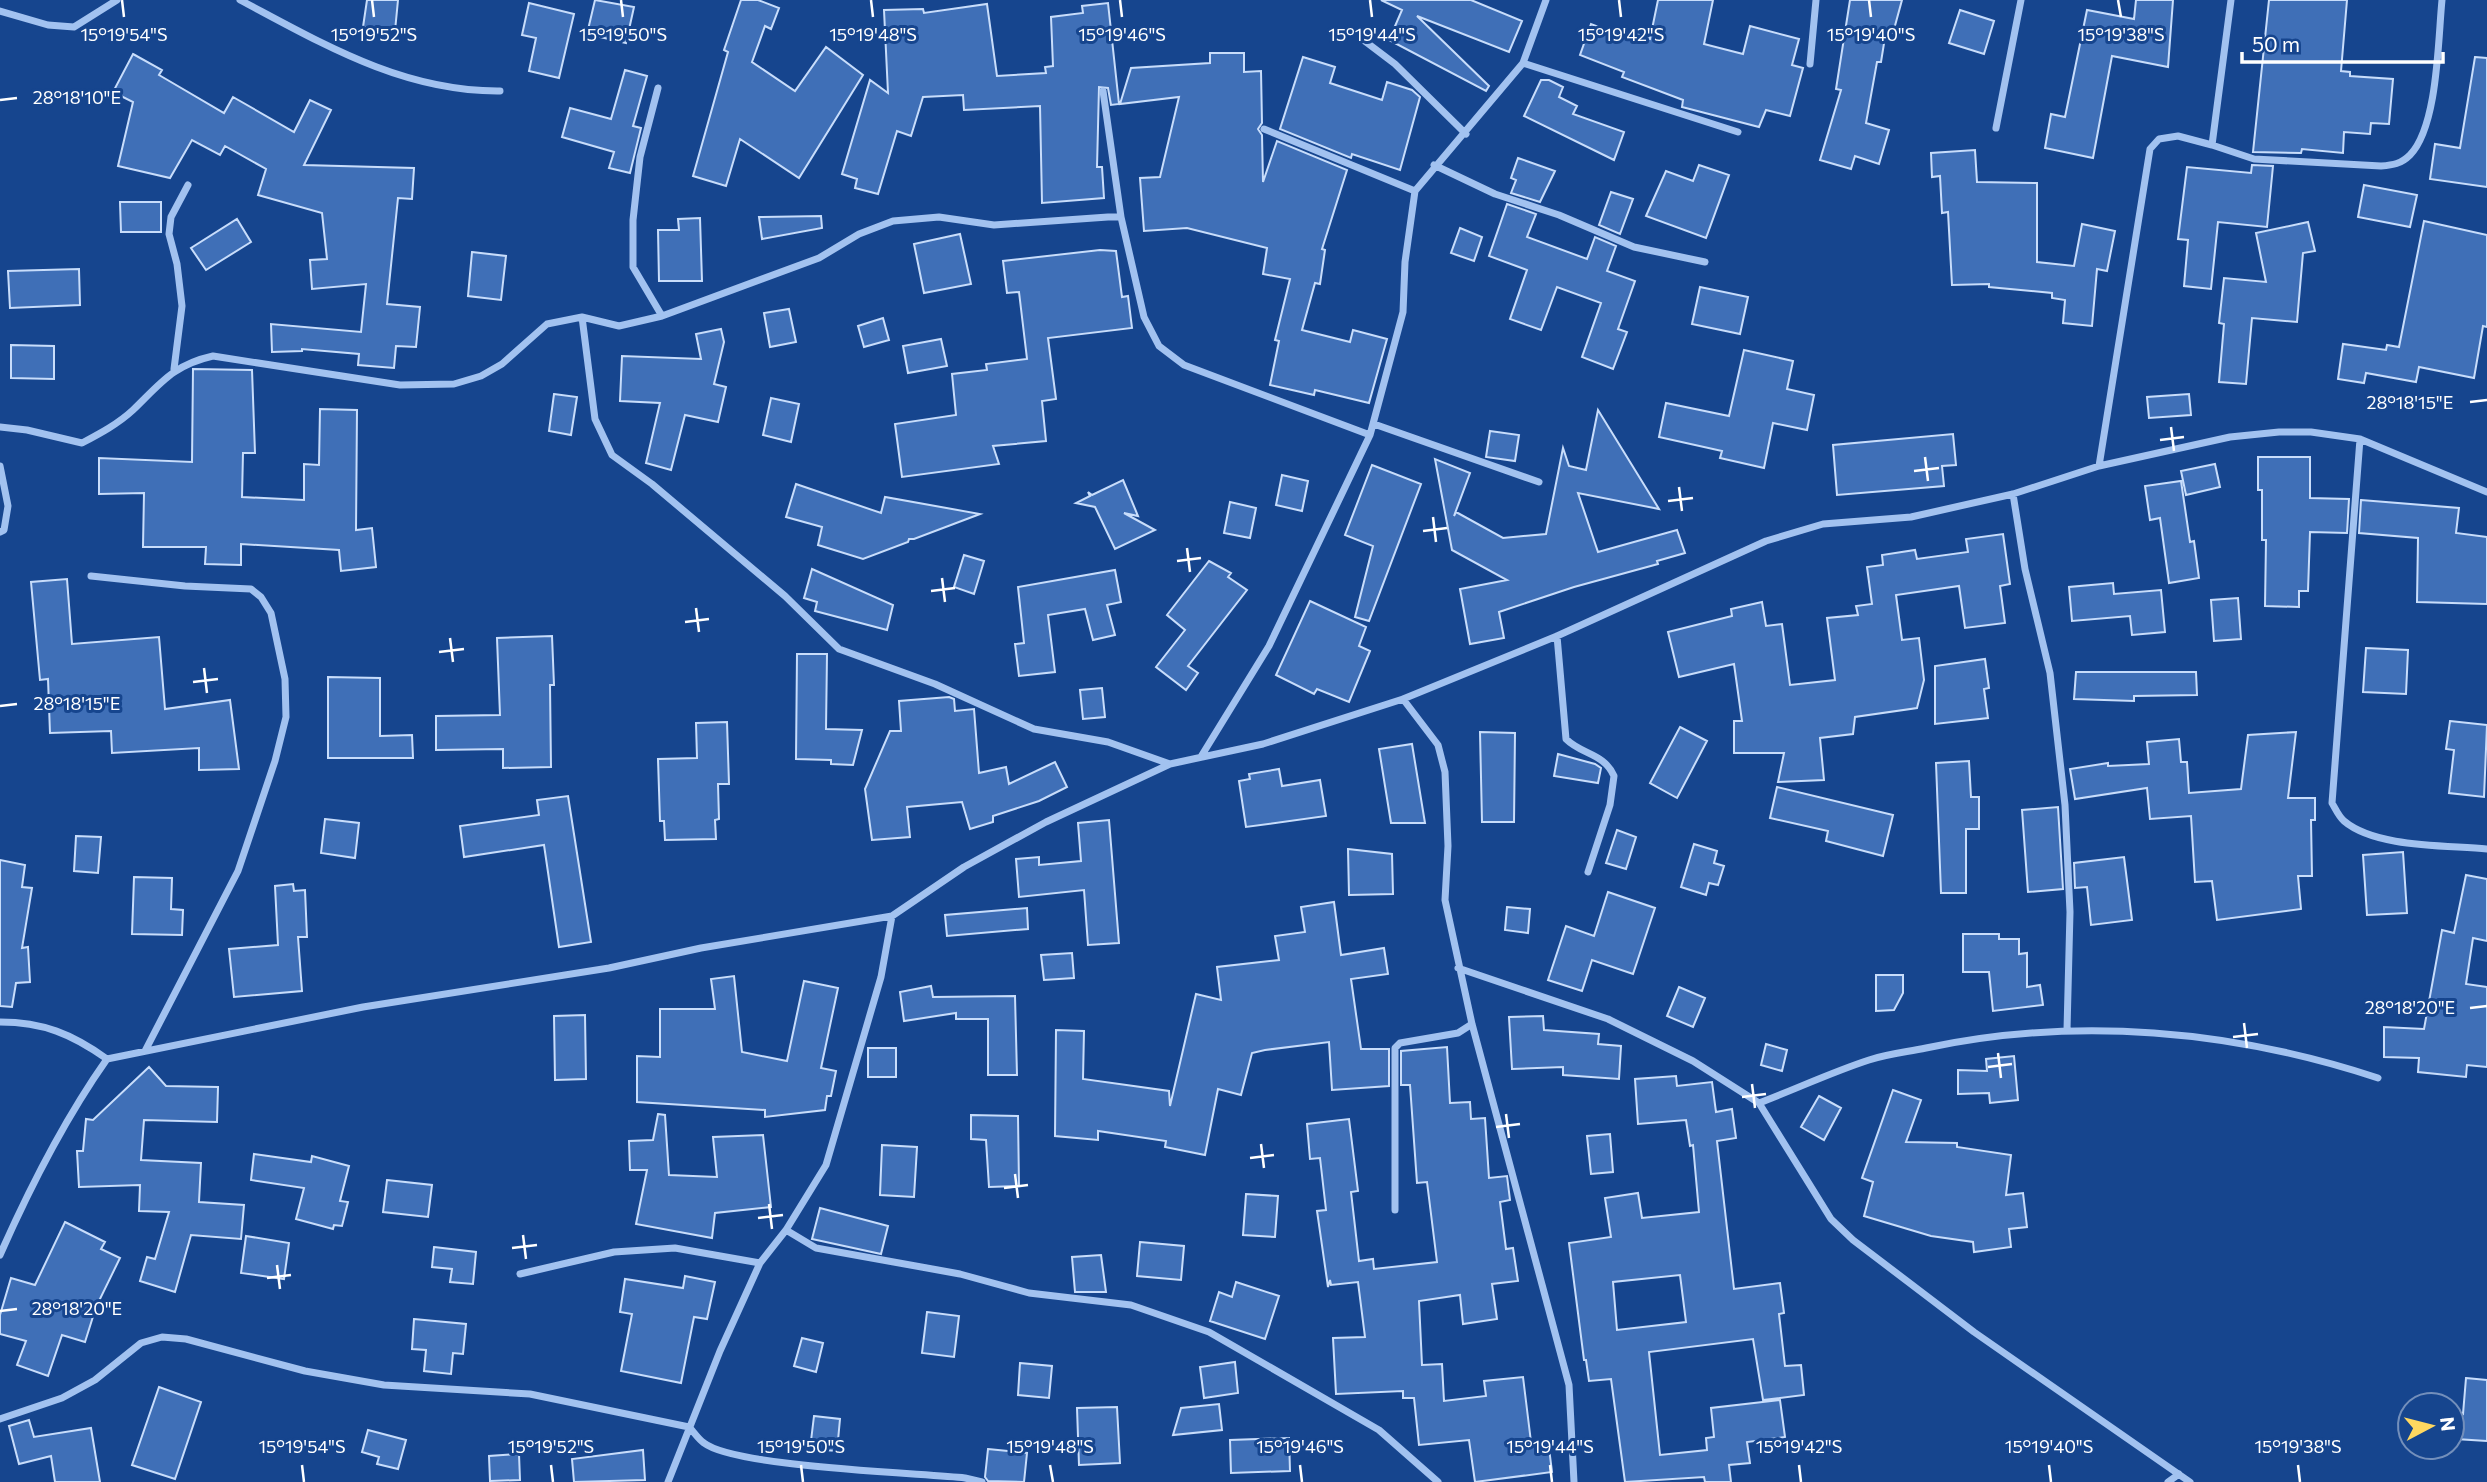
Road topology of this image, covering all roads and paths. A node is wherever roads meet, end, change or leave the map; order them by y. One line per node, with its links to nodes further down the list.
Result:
1 (117, 0): 8 (street)
2 (240, 0): 13 (street)
3 (1546, 0): 10 (street)
4 (1816, 0): 11 (street)
5 (2021, 0): 15 (street)
6 (2231, 0): 19 (street)
7 (2442, 0): 19 (street)
8 (0, 12)
9 (1362, 40): 18 (street)
10 (1523, 63): 17 (street); 18 (street)
11 (1810, 64)
12 (658, 88): 25 (street)
13 (500, 91)
14 (1103, 91): 23 (street)
15 (1996, 128)
16 (1264, 129): 22 (street)
17 (1738, 132)
18 (1466, 134): 20 (street)
19 (2212, 145): 33 (street)
20 (1434, 165): 22 (street); 24 (street)
21 (188, 185): 27 (street)
22 (1415, 191): 28 (street)
23 (1121, 217): 25 (street); 30 (street)
24 (1705, 262)
25 (662, 316): 26 (street)
26 (582, 317): 27 (street); 42 (street)
27 (174, 369): 29 (street)
28 (1374, 424): 30 (street); 34 (street)
29 (0, 427)
30 (1370, 435): 41 (street)
31 (2360, 439): 33 (street); 35 (street); 43 (street)
32 (0, 466): 37 (street)
33 (2099, 466): 36 (street)
34 (1539, 482)
35 (2487, 492)
36 (2013, 494): 39 (street); 49 (street)
37 (0, 532)
38 (92, 576): 50 (street)
39 (1557, 636): 40 (street); 44 (street)
40 (1403, 699): 41 (street); 46 (street)
41 (1202, 755): 42 (street)
42 (1170, 764): 45 (street)
43 (2487, 849)
44 (1588, 872)
45 (892, 916): 50 (street); 55 (street)
46 (1458, 968): 48 (street); 53 (street)
47 (0, 1022): 51 (street)
48 (1472, 1024): 54 (street); 65 (street)
49 (2067, 1030): 52 (street); 53 (street)
50 (145, 1051): 51 (street)
51 (107, 1059): 56 (street)
52 (2378, 1078)
53 (1759, 1103): 61 (street)
54 (1395, 1210)
55 (786, 1230): 57 (street); 64 (street)
56 (0, 1255)
57 (760, 1263): 58 (street); 60 (street)
58 (520, 1274)
59 (0, 1419): 60 (street)
60 (689, 1427): 62 (street); 63 (street)
61 (2179, 1474): 66 (street); 67 (street)
62 (668, 1482)
63 (982, 1482)
64 (1438, 1482)
65 (1574, 1482)
66 (2168, 1482)
67 (2190, 1482)

